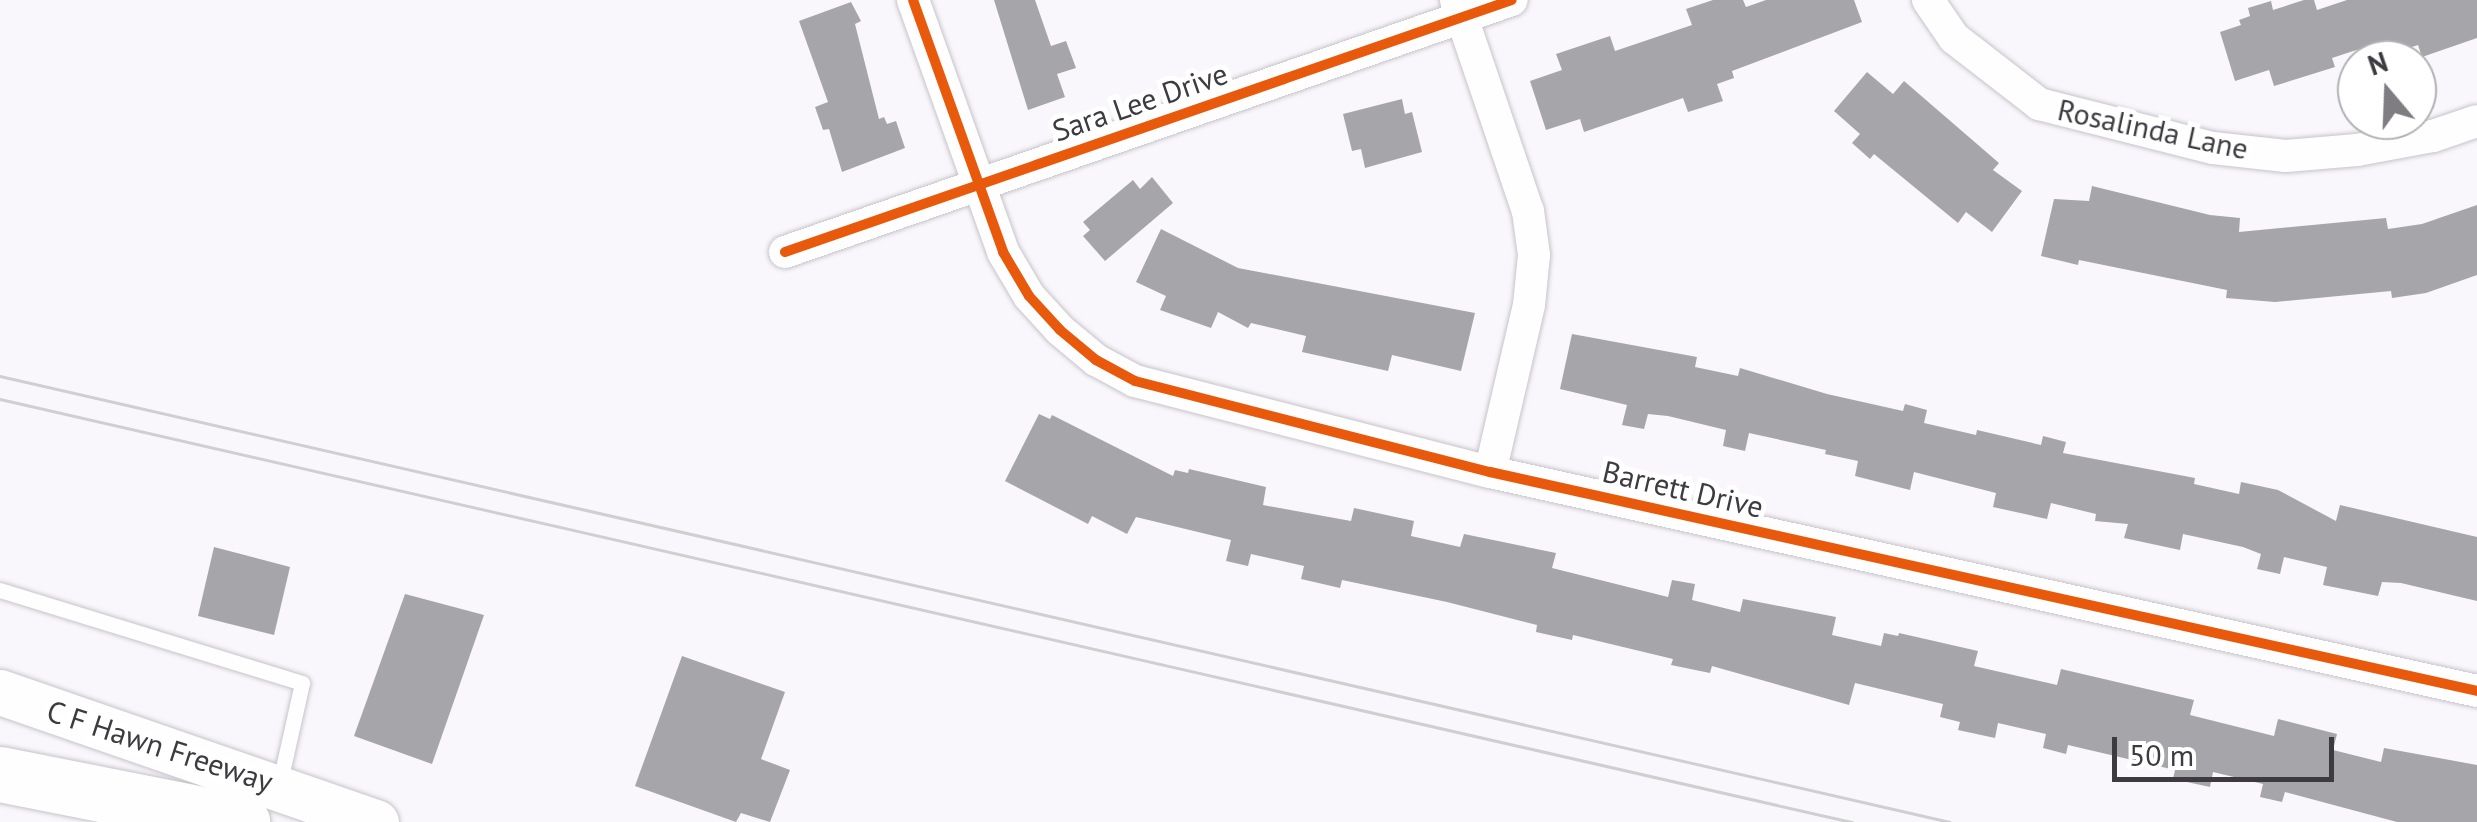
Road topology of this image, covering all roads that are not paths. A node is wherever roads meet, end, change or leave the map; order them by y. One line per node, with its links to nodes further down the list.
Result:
1 (913, 0): 6 (street, Barrett Drive)
2 (1512, 0): 4 (street, Sara Lee Drive)
3 (1928, 0): 5 (street, Rosalinda Lane)
4 (1459, 9): 6 (street, Sara Lee Drive); 8 (street)
5 (2477, 121)
6 (979, 185): 7 (street, Sara Lee Drive); 8 (street, Barrett Drive)
7 (785, 252)
8 (1490, 472): 10 (street, Barrett Drive)
9 (0, 590): 13 (lane)
10 (2477, 691)
11 (0, 692): 13 (main road, C F Hawn Freeway)
12 (0, 774): 13 (highway)
13 (260, 804): 14 (main road, C F Hawn Freeway)
14 (376, 822)

